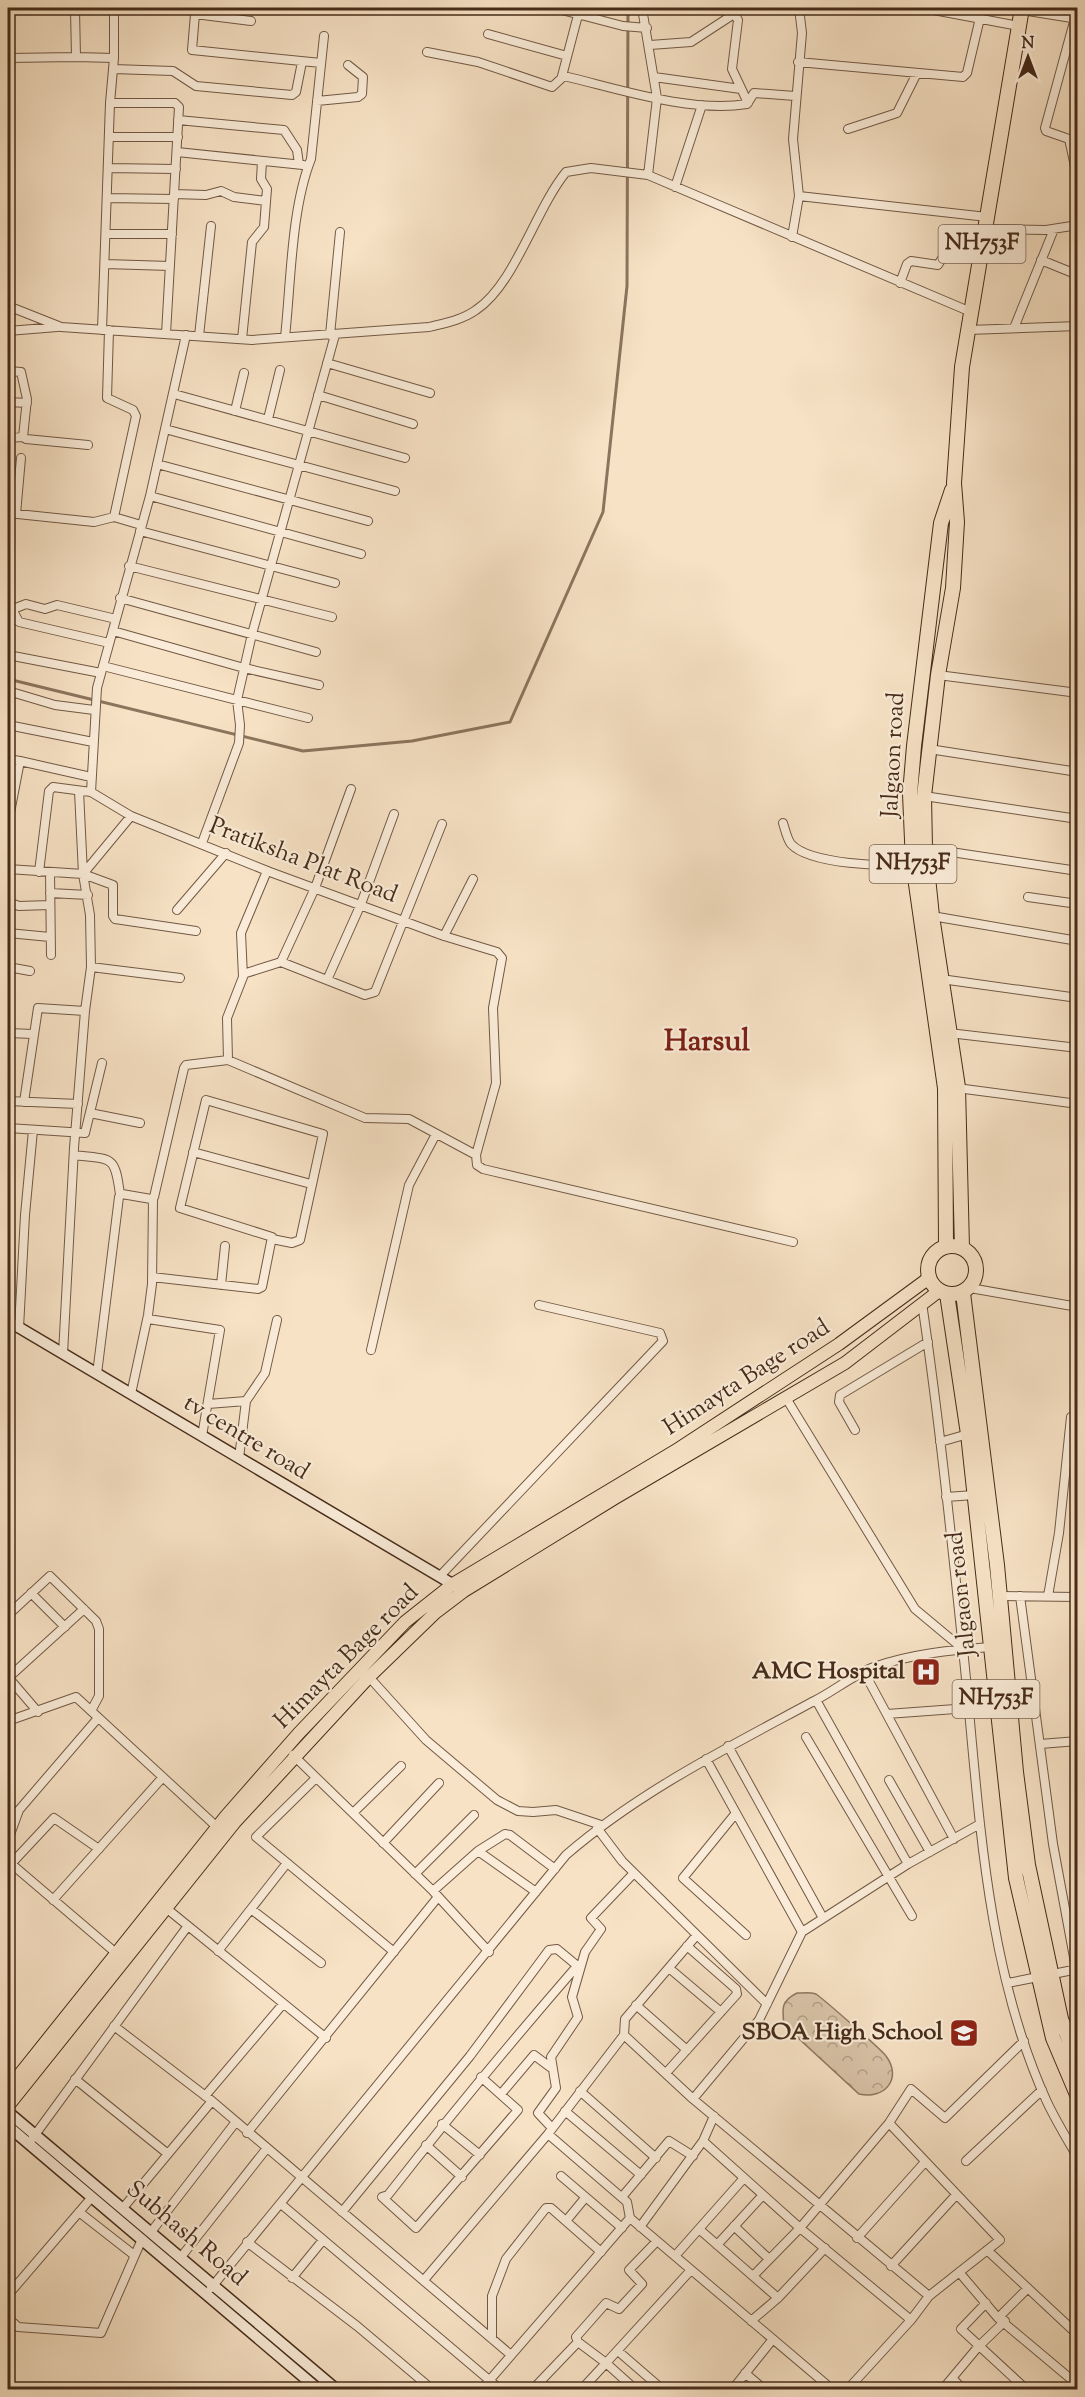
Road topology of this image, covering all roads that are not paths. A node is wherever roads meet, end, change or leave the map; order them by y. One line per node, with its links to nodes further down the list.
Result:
1 (14, 8): 7 (street)
2 (114, 8): 23 (street)
3 (554, 8): 10 (street)
4 (642, 8): 15 (street)
5 (853, 8): 8 (street)
6 (923, 8): 11 (street)
7 (75, 9): 21 (street)
8 (800, 9): 25 (street)
9 (1022, 9): 12 (street); 14 (highway, Jalgaon road / NH753F)
10 (578, 15): 15 (street); 20 (street)
11 (980, 18): 14 (street); 29 (street)
12 (1076, 18): 50 (street)
13 (251, 21): 24 (street)
14 (1019, 26): 56 (highway, Jalgaon road / NH753F)
15 (647, 28): 18 (street)
16 (488, 34): 20 (street)
17 (324, 36): 26 (street)
18 (650, 45): 31 (street); 32 (street)
19 (427, 52): 30 (street)
20 (567, 56): 30 (street)
21 (76, 57): 22 (street); 23 (street)
22 (8, 58)
23 (114, 58): 28 (street)
24 (302, 62): 26 (street); 28 (street)
25 (798, 62): 29 (street); 33 (street)
26 (321, 63): 35 (street)
27 (348, 65): 35 (street)
28 (113, 69): 36 (street)
29 (917, 73): 40 (street)
30 (562, 76): 34 (street)
31 (654, 77): 32 (street); 34 (street)
32 (741, 89): 37 (street)
33 (795, 96): 37 (street); 52 (street)
34 (657, 98): 38 (street); 49 (street)
35 (317, 100): 46 (street)
36 (110, 103): 39 (street); 41 (street)
37 (748, 103): 38 (street)
38 (702, 105): 51 (street)
39 (178, 120): 42 (street); 45 (street)
40 (848, 129)
41 (109, 137): 42 (street); 47 (street)
42 (177, 137): 43 (street)
43 (177, 152): 44 (street); 48 (street)
44 (262, 161): 45 (street); 55 (street)
45 (299, 164): 46 (street)
46 (308, 165): 82 (street)
47 (108, 168): 48 (street); 54 (street)
48 (176, 169): 53 (street)
49 (648, 175): 51 (street); 80 (street)
50 (1077, 180)
51 (675, 187): 63 (street)
52 (799, 196): 56 (street); 63 (street)
53 (174, 197): 54 (street); 55 (street); 62 (street)
54 (107, 198): 61 (street)
55 (266, 201): 83 (street)
56 (986, 223): 59 (street); 64 (highway, Jalgaon road / NH753F)
57 (1077, 225): 59 (street)
58 (211, 226): 81 (street)
59 (1054, 229): 65 (street)
60 (340, 232): 80 (street)
61 (106, 234): 62 (street); 66 (street)
62 (172, 234): 67 (street)
63 (792, 237): 69 (street)
64 (980, 258): 69 (street); 71 (highway, Jalgaon road / NH753F)
65 (1041, 260): 68 (street); 74 (street)
66 (105, 264): 67 (street); 75 (street)
67 (170, 266): 78 (street)
68 (1077, 271)
69 (900, 283): 71 (street)
70 (8, 306): 73 (street)
71 (971, 312): 76 (highway, Jalgaon road / NH753F)
72 (1077, 326): 74 (street)
73 (62, 327): 75 (street); 77 (street)
74 (1014, 328): 76 (street)
75 (106, 330): 78 (street); 110 (street)
76 (968, 330): 105 (highway, Jalgaon road / NH753F)
77 (8, 331)
78 (166, 334): 79 (street)
79 (186, 335): 81 (street); 89 (street)
80 (332, 335): 82 (street); 84 (street)
81 (199, 336): 83 (street)
82 (285, 337): 83 (street)
83 (242, 339)
84 (327, 363): 88 (street); 90 (street)
85 (280, 370): 94 (street)
86 (8, 371): 92 (street)
87 (244, 373): 93 (street)
88 (430, 393)
89 (174, 394): 93 (street); 96 (street)
90 (318, 395): 95 (street); 97 (street)
91 (8, 402): 92 (street)
92 (27, 403): 98 (street)
93 (235, 411): 94 (street)
94 (268, 419): 97 (street)
95 (413, 424)
96 (165, 429): 103 (street); 104 (street)
97 (308, 430): 102 (street); 103 (street)
98 (23, 437): 99 (street); 100 (street)
99 (8, 438)
100 (88, 445)
101 (21, 458): 109 (street)
102 (405, 458)
103 (298, 463): 106 (street); 108 (street)
104 (157, 464): 107 (street); 108 (street)
105 (954, 483): 130 (highway, Jalgaon road / NH753F); 155 (highway, Jalgaon road / NH753F)
106 (395, 491)
107 (150, 496): 112 (street); 113 (street)
108 (288, 499): 111 (street); 113 (street)
109 (12, 514): 110 (street)
110 (114, 517): 112 (street)
111 (368, 521)
112 (140, 528): 115 (street); 116 (street)
113 (279, 531): 114 (street); 116 (street)
114 (361, 554)
115 (129, 566): 118 (street); 119 (street)
116 (270, 566): 117 (street); 119 (street)
117 (335, 583)
118 (120, 598): 122 (street); 124 (street)
119 (261, 600): 121 (street); 124 (street)
120 (10, 610): 122 (street); 125 (street)
121 (332, 617)
122 (116, 619): 123 (street)
123 (112, 631): 125 (street); 128 (street)
124 (252, 634): 126 (street); 128 (street)
125 (109, 643): 129 (street)
126 (316, 652)
127 (8, 655): 129 (street)
128 (244, 668): 131 (street); 134 (street)
129 (102, 670): 134 (street); 135 (street)
130 (938, 675): 133 (street); 139 (highway, Jalgaon road / NH753F)
131 (319, 686)
132 (8, 691): 135 (street)
133 (1077, 693)
134 (237, 700): 136 (street); 154 (street)
135 (95, 707): 138 (street)
136 (308, 718)
137 (8, 725): 138 (street)
138 (93, 742): 143 (street)
139 (929, 749): 142 (street); 147 (highway, Jalgaon road / NH753F)
140 (8, 759): 141 (street)
141 (20, 761): 143 (street); 151 (street)
142 (1077, 772)
143 (91, 777): 146 (street)
144 (351, 789): 165 (street)
145 (79, 791): 146 (street); 161 (street); 163 (street)
146 (91, 792): 149 (street, Pratiksha Plat Road)
147 (924, 796): 150 (street); 155 (highway, Jalgaon road / NH753F)
148 (394, 813): 170 (street)
149 (131, 816): 154 (street, Pratiksha Plat Road); 163 (street)
150 (1077, 819)
151 (8, 823)
152 (783, 823): 157 (street)
153 (442, 824): 175 (street)
154 (201, 843): 156 (street, Pratiksha Plat Road)
155 (919, 848): 157 (highway, Jalgaon road / NH753F); 160 (street); 174 (highway, Jalgaon road / NH753F)
156 (226, 853): 159 (street, Pratiksha Plat Road); 173 (street)
157 (913, 863): 193 (highway, Jalgaon road / NH753F)
158 (8, 869): 161 (street)
159 (267, 871): 165 (street, Pratiksha Plat Road); 186 (street)
160 (1077, 871)
161 (39, 872): 162 (street)
162 (50, 872): 163 (street); 166 (street)
163 (83, 874): 167 (street); 176 (street)
164 (473, 879): 178 (street)
165 (315, 888): 170 (street, Pratiksha Plat Road); 182 (street)
166 (50, 892): 167 (street); 172 (street)
167 (88, 895): 184 (street)
168 (1028, 897): 171 (street)
169 (8, 902): 172 (street)
170 (361, 904): 175 (street, Pratiksha Plat Road); 189 (street)
171 (1077, 904)
172 (50, 905): 179 (street)
173 (177, 910)
174 (932, 916): 180 (street); 188 (highway, Jalgaon road / NH753F)
175 (404, 920): 178 (street, Pratiksha Plat Road); 189 (street)
176 (196, 931)
177 (8, 933): 179 (street)
178 (444, 936): 211 (street, Pratiksha Plat Road)
179 (50, 937): 181 (street)
180 (1077, 941)
181 (51, 955)
182 (281, 962): 186 (street); 189 (street)
183 (8, 967): 185 (street)
184 (91, 967): 187 (street); 191 (street)
185 (30, 971)
186 (243, 974): 196 (street)
187 (180, 978)
188 (941, 979): 190 (street); 193 (highway, Jalgaon road / NH753F)
189 (327, 980)
190 (1077, 998)
191 (85, 1011): 194 (street); 201 (street)
192 (8, 1033): 194 (street)
193 (944, 1033): 195 (street); 198 (highway, Jalgaon road / NH753F)
194 (33, 1034): 200 (street)
195 (1077, 1048)
196 (228, 1060): 207 (street); 214 (street)
197 (102, 1063): 203 (street)
198 (951, 1088): 202 (street); 218 (highway, Jalgaon road / NH753F); 219 (highway, Jalgaon road / NH753F)
199 (8, 1101): 200 (street)
200 (24, 1102): 201 (street)
201 (78, 1104): 208 (street)
202 (1077, 1104)
203 (90, 1113): 204 (street); 208 (street)
204 (140, 1124)
205 (8, 1128): 206 (street)
206 (33, 1131): 208 (street); 231 (street)
207 (436, 1134): 211 (street); 233 (street)
208 (75, 1135): 210 (street)
209 (193, 1152): 212 (street); 212 (street); 215 (street)
210 (74, 1155): 213 (street); 234 (street)
211 (476, 1155): 216 (street)
212 (311, 1184): 215 (street)
213 (120, 1195): 214 (street); 235 (street)
214 (153, 1199): 220 (street)
215 (272, 1239): 222 (street)
216 (793, 1242)
217 (225, 1246): 222 (street)
218 (946, 1247): 219 (highway); 221 (highway)
219 (962, 1248): 223 (highway)
220 (152, 1277): 222 (street); 228 (street)
221 (929, 1278): 224 (highway); 249 (main road, Himayta Bage road)
222 (221, 1285)
223 (966, 1290): 224 (highway); 227 (street); 251 (highway, Jalgaon road / NH753F)
224 (943, 1293): 225 (main road); 242 (highway, Jalgaon road / NH753F)
225 (922, 1303): 232 (street); 237 (main road)
226 (539, 1305): 248 (street)
227 (1077, 1307)
228 (148, 1319): 236 (street); 239 (street)
229 (277, 1320): 238 (street)
230 (8, 1321): 231 (street, tv centre road)
231 (20, 1328): 234 (street, tv centre road)
232 (928, 1342): 241 (street); 244 (street)
233 (371, 1350)
234 (63, 1354): 235 (street, tv centre road)
235 (97, 1374): 236 (street, tv centre road)
236 (130, 1394): 243 (street, tv centre road)
237 (786, 1398): 249 (main road); 259 (street)
238 (246, 1401): 239 (street); 245 (street)
239 (207, 1404): 243 (street)
240 (1071, 1417): 253 (street)
241 (855, 1430)
242 (968, 1434): 244 (street); 246 (highway, Jalgaon road / NH753F)
243 (202, 1436): 245 (street, tv centre road)
244 (940, 1442): 247 (street)
245 (239, 1458): 248 (street, tv centre road)
246 (974, 1495): 247 (street); 258 (highway, Jalgaon road / NH753F)
247 (946, 1497): 259 (street)
248 (440, 1576): 249 (street, tv centre road)
249 (458, 1587): 261 (main road); 274 (main road, Himayta Bage road)
250 (31, 1593): 255 (street); 256 (street); 257 (street)
251 (1000, 1596): 252 (street); 320 (highway, Jalgaon road / NH753F)
252 (1020, 1596): 253 (street); 272 (street)
253 (1048, 1596): 254 (street)
254 (1077, 1597)
255 (84, 1609): 257 (street); 265 (street)
256 (9, 1612)
257 (65, 1627): 262 (street)
258 (990, 1647): 259 (street); 320 (highway, Jalgaon road / NH753F)
259 (963, 1649): 260 (street); 264 (street)
260 (864, 1672): 263 (street); 267 (street)
261 (369, 1677): 274 (main road); 285 (street)
262 (8, 1678): 266 (street)
263 (816, 1700): 273 (street); 295 (street)
264 (969, 1708): 267 (street); 284 (street)
265 (91, 1711): 266 (street); 268 (street)
266 (39, 1712): 269 (street)
267 (887, 1714): 287 (street)
268 (98, 1718): 277 (street); 288 (street)
269 (8, 1720)
270 (806, 1737): 299 (street)
271 (1077, 1741): 272 (street)
272 (1040, 1744): 319 (street)
273 (728, 1746): 275 (street); 306 (street)
274 (290, 1752): 278 (street); 286 (main road, Himayta Bage road); 303 (main road)
275 (706, 1759): 281 (street); 285 (street)
276 (401, 1766): 282 (street)
277 (163, 1777): 286 (street); 290 (street)
278 (316, 1778): 282 (street); 294 (street)
279 (889, 1780): 292 (street)
280 (439, 1783): 289 (street)
281 (736, 1813): 308 (street); 309 (street)
282 (353, 1814): 289 (street)
283 (474, 1815): 298 (street)
284 (980, 1824): 287 (street); 322 (street)
285 (599, 1826): 296 (street); 297 (street)
286 (218, 1827): 315 (main road, Himayta Bage road)
287 (954, 1839): 292 (street)
288 (8, 1840)
289 (383, 1843): 298 (street)
290 (99, 1850): 293 (street); 302 (street)
291 (478, 1851): 296 (street); 300 (street); 301 (street)
292 (930, 1852): 295 (street)
293 (9, 1863): 302 (street)
294 (287, 1863): 304 (street); 313 (street)
295 (908, 1864): 299 (street)
296 (555, 1869): 300 (street)
297 (634, 1873): 310 (street); 317 (street)
298 (415, 1874): 301 (street)
299 (888, 1876): 305 (street); 306 (street)
300 (536, 1892): 314 (street)
301 (436, 1894): 313 (street); 314 (street)
302 (53, 1900): 315 (street)
303 (166, 1908): 307 (street); 344 (main road)
304 (251, 1909): 312 (street); 316 (street)
305 (912, 1916)
306 (823, 1918): 308 (street)
307 (187, 1927): 312 (street); 327 (street)
308 (802, 1932): 324 (street)
309 (746, 1935)
310 (696, 1936): 311 (street); 324 (street)
311 (687, 1946): 318 (street); 326 (street)
312 (218, 1951): 323 (street)
313 (394, 1952): 329 (street)
314 (489, 1952): 368 (street)
315 (116, 1953): 337 (main road, Himayta Bage road)
316 (321, 1963)
317 (579, 1968): 333 (street); 335 (street); 379 (street)
318 (669, 1968): 325 (street); 326 (street)
319 (1076, 1970): 320 (street); 321 (street)
320 (1045, 1976): 322 (street); 332 (highway, Jalgaon road / NH753F); 341 (highway, Jalgaon road / NH753F)
321 (1077, 1979)
322 (1008, 1983): 330 (street)
323 (283, 2004): 329 (street); 342 (street)
324 (766, 2004): 343 (street)
325 (636, 2006): 328 (street); 331 (street)
326 (721, 2012): 331 (street)
327 (114, 2026): 336 (street); 342 (street)
328 (624, 2035): 334 (street); 339 (street)
329 (326, 2038): 353 (street)
330 (1024, 2041): 338 (street); 349 (street)
331 (687, 2050): 334 (street)
332 (1077, 2059)
333 (550, 2067): 340 (street); 352 (street)
334 (666, 2073): 343 (street)
335 (481, 2077): 340 (street); 350 (street)
336 (75, 2079): 354 (street); 358 (street)
337 (8, 2089)
338 (1042, 2090): 362 (street); 363 (street)
339 (580, 2091): 345 (street); 361 (street)
340 (501, 2094): 359 (street)
341 (1077, 2097)
342 (208, 2099): 348 (street); 358 (street)
343 (693, 2099): 347 (street)
344 (8, 2106)
345 (565, 2111): 352 (street); 365 (street)
346 (8, 2112): 354 (street, Subhash Road)
347 (714, 2116): 355 (street); 376 (street)
348 (235, 2123): 353 (street); 387 (street)
349 (889, 2123): 364 (street); 376 (street)
350 (442, 2124): 356 (street); 359 (street)
351 (8, 2126): 354 (street, Subhash Road)
352 (550, 2131): 373 (street); 406 (street)
353 (248, 2133): 357 (street)
354 (32, 2138): 372 (street, Subhash Road); 377 (street, Subhash Road)
355 (703, 2141): 360 (street); 369 (street)
356 (426, 2145): 367 (street); 367 (street)
357 (267, 2148): 368 (street); 399 (street)
358 (168, 2154): 377 (street)
359 (480, 2156): 367 (street)
360 (693, 2156): 361 (street); 383 (street)
361 (656, 2158): 365 (street)
362 (1077, 2158)
363 (966, 2161)
364 (925, 2162): 370 (street); 388 (street)
365 (641, 2175): 373 (street)
366 (561, 2176): 374 (street)
367 (462, 2177)
368 (303, 2178): 375 (street); 379 (street)
369 (744, 2178): 371 (street); 386 (street)
370 (956, 2194): 395 (street); 401 (street)
371 (763, 2195): 382 (street); 385 (street)
372 (92, 2197): 378 (street); 389 (street, Subhash Road)
373 (622, 2197): 380 (street)
374 (585, 2198): 381 (street); 384 (street)
375 (281, 2204): 390 (street); 392 (street)
376 (819, 2205): 385 (street); 388 (street)
377 (123, 2208): 387 (street, Subhash Road)
378 (79, 2212): 397 (street); 410 (street)
379 (342, 2212): 406 (street)
380 (630, 2218): 383 (street); 384 (street)
381 (566, 2221): 396 (street); 419 (street)
382 (734, 2226): 393 (street); 400 (street)
383 (640, 2227): 391 (street)
384 (622, 2228): 396 (street)
385 (800, 2228): 394 (street); 400 (street)
386 (699, 2229): 393 (street); 398 (street)
387 (151, 2232): 399 (street, Subhash Road)
388 (857, 2238): 401 (street)
389 (142, 2239): 397 (street); 409 (street, Subhash Road)
390 (323, 2240): 405 (street); 428 (street)
391 (657, 2241): 398 (street); 421 (street)
392 (248, 2242): 405 (street); 407 (street)
393 (717, 2245): 404 (street)
394 (825, 2248): 412 (street); 417 (street)
395 (987, 2250): 403 (street); 408 (street)
396 (601, 2252): 424 (street)
397 (134, 2255): 414 (street)
398 (675, 2256): 402 (street)
399 (181, 2257): 407 (street, Subhash Road)
400 (769, 2259): 404 (street)
401 (891, 2266): 411 (street)
402 (691, 2270): 416 (street); 423 (street)
403 (959, 2272): 411 (street); 413 (street)
404 (753, 2276): 412 (street)
405 (292, 2278): 432 (street)
406 (424, 2280): 419 (street)
407 (214, 2285): 409 (street); 431 (street, Subhash Road)
408 (1028, 2289): 415 (street); 418 (street)
409 (206, 2294): 430 (street, Subhash Road)
410 (8, 2295)
411 (929, 2296): 417 (street)
412 (778, 2298): 416 (street)
413 (986, 2303): 415 (street); 422 (street)
414 (8, 2318)
415 (1002, 2319): 422 (street); 429 (street)
416 (751, 2320): 420 (street)
417 (911, 2320): 442 (street)
418 (1077, 2335)
419 (492, 2339): 424 (street)
420 (773, 2339): 426 (street); 441 (street)
421 (578, 2342): 425 (street); 435 (street)
422 (978, 2347): 427 (street); 445 (street)
423 (618, 2351): 425 (street); 438 (street)
424 (511, 2355): 428 (street)
425 (606, 2363): 436 (street); 437 (street)
426 (745, 2373): 439 (street); 440 (street)
427 (952, 2378): 443 (street); 444 (street)
428 (490, 2379): 433 (street); 434 (street)
429 (1077, 2385)
430 (319, 2390)
431 (337, 2390)
432 (433, 2390)
433 (481, 2390)
434 (501, 2390)
435 (532, 2390)
436 (581, 2390)
437 (636, 2390)
438 (663, 2390)
439 (732, 2390)
440 (765, 2390)
441 (833, 2390)
442 (847, 2390)
443 (942, 2390)
444 (964, 2390)
445 (1027, 2390)

